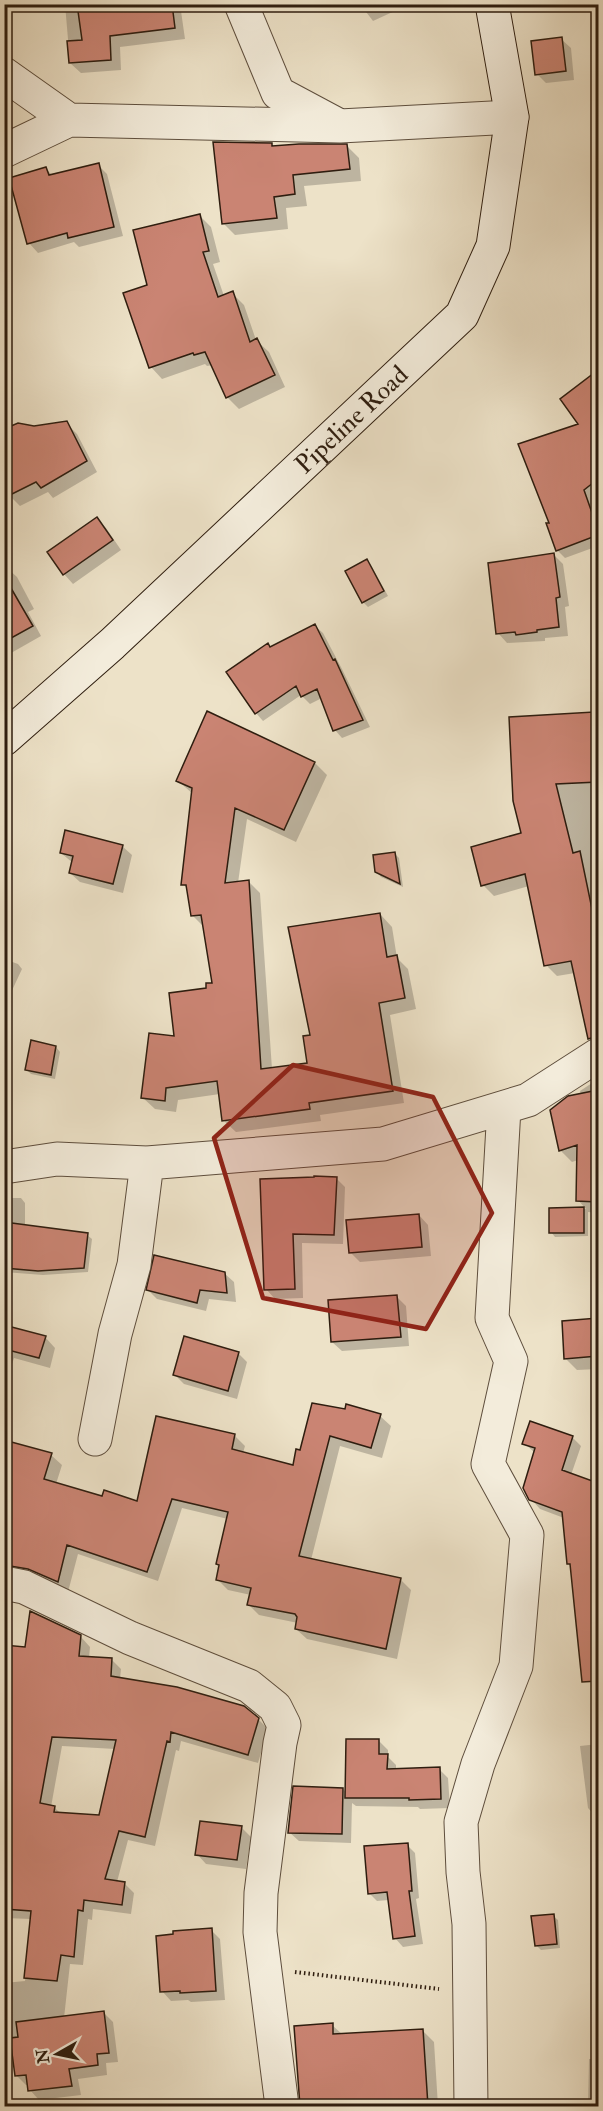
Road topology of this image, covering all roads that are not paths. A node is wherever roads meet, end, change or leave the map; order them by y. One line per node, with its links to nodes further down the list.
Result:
1 (241, 4): 6 (street)
2 (492, 4): 4 (street, Pipeline Road)
3 (4, 74): 5 (street)
4 (512, 117): 6 (street); 8 (street, Pipeline Road)
5 (69, 120): 6 (street); 7 (street)
6 (340, 126)
7 (4, 151)
8 (4, 739)
9 (598, 1055): 10 (street)
10 (504, 1108): 11 (street); 16 (street)
11 (147, 1163): 12 (street); 13 (street)
12 (4, 1167)
13 (95, 1439)
14 (4, 1583): 15 (street)
15 (282, 2106)
16 (471, 2106)

